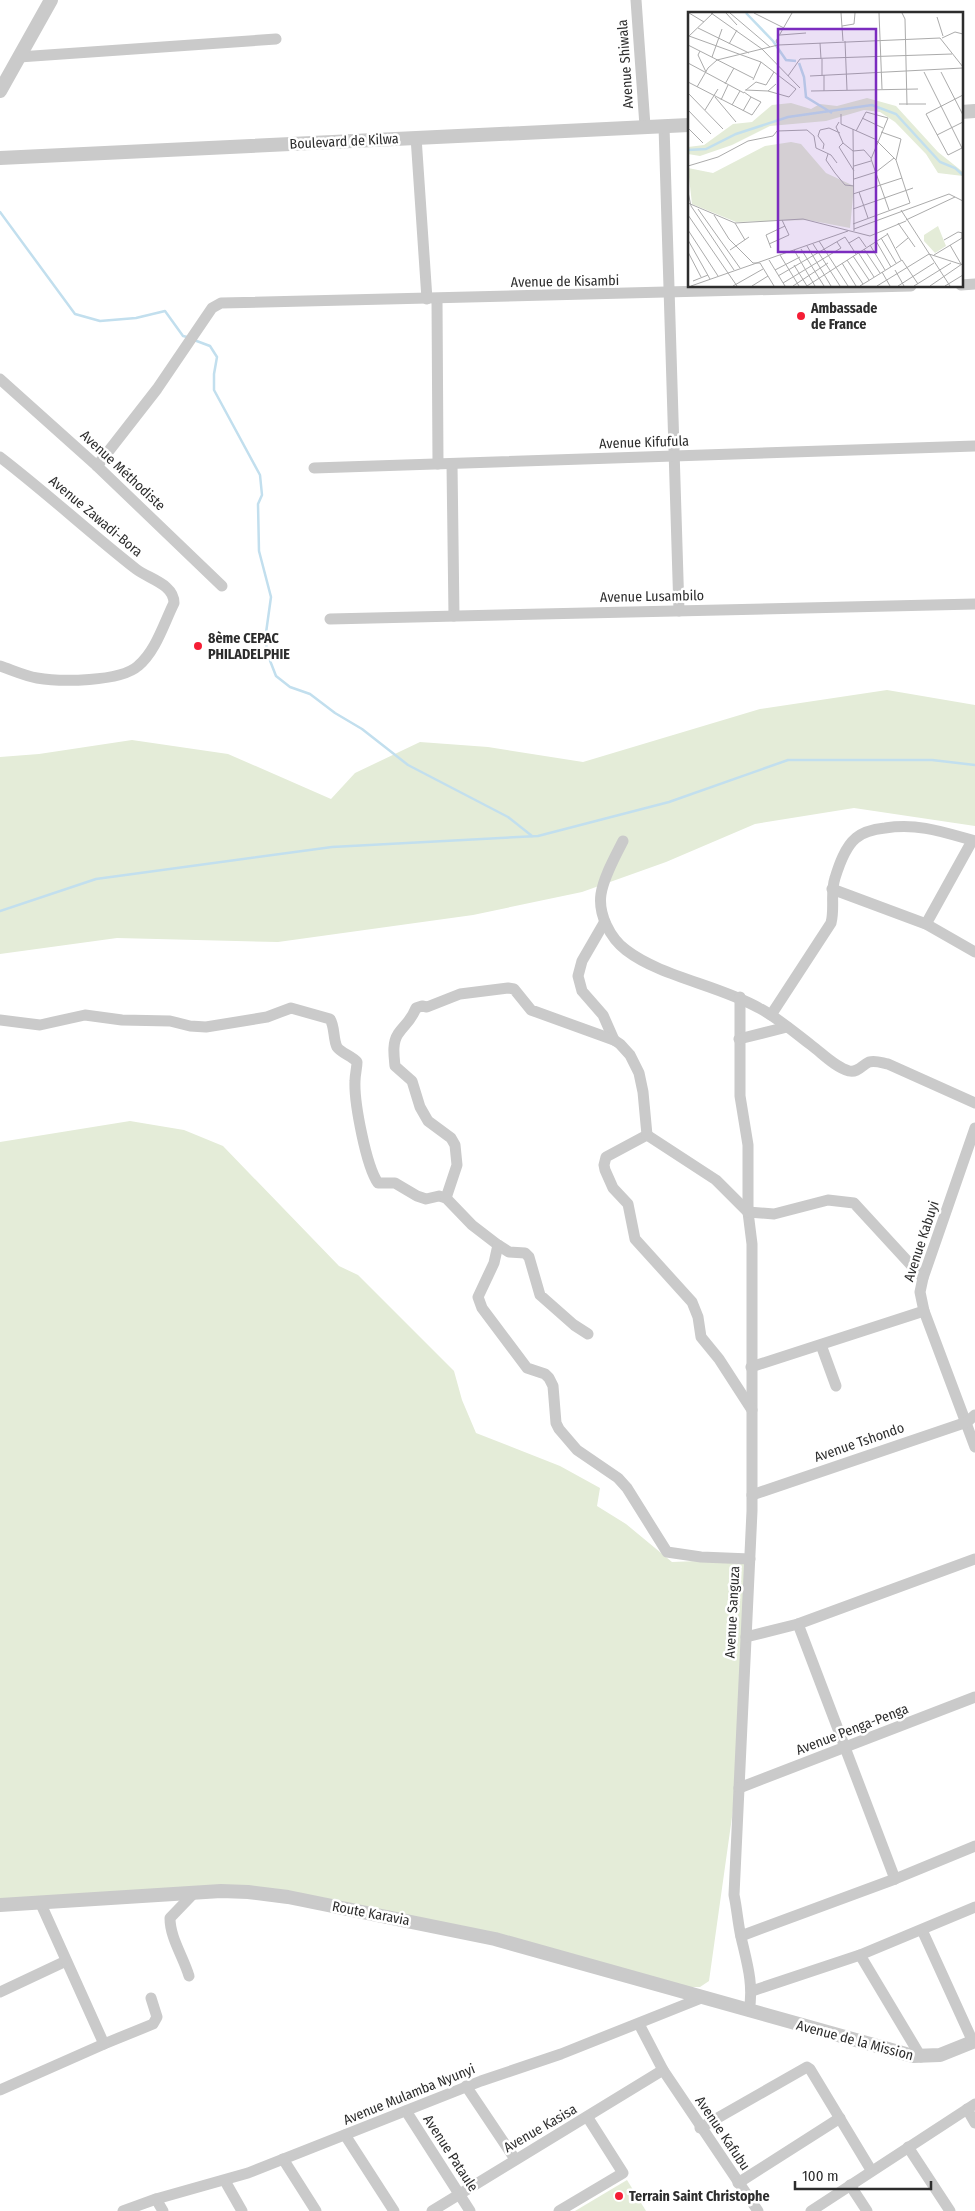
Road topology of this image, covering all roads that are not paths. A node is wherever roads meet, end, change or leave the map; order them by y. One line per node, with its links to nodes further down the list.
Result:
1 (51, 0): 4 (street)
2 (636, 0): 9 (street, Avenue Shiwala)
3 (276, 39): 4 (street)
4 (19, 57): 5 (street)
5 (0, 91)
6 (975, 111): 7 (street)
7 (962, 112)
8 (688, 125): 10 (street, Boulevard de Kilwa)
9 (645, 126): 10 (street, Boulevard de Kilwa); 11 (street, Boulevard de Kilwa)
10 (664, 126): 16 (street)
11 (416, 137): 12 (street, Boulevard de Kilwa); 17 (street)
12 (0, 158)
13 (975, 284): 14 (street)
14 (962, 285)
15 (842, 288): 16 (street, Avenue de Kisambi)
16 (670, 293): 17 (street, Avenue de Kisambi); 20 (street)
17 (432, 299): 22 (street); 24 (street, Avenue de Kisambi)
18 (0, 379): 24 (street, Avenue Méthodiste)
19 (975, 446): 20 (street, Avenue Kifufula)
20 (675, 456): 23 (street, Avenue Kifufula); 28 (street)
21 (0, 457): 31 (street, Avenue Zawadi-Bora)
22 (438, 464): 23 (street, Avenue Kifufula); 25 (street, Avenue Kifufula)
23 (452, 464): 29 (street)
24 (98, 466): 26 (street, Avenue Méthodiste)
25 (314, 468)
26 (222, 586)
27 (975, 604): 28 (street, Avenue Lusambilo)
28 (679, 611): 29 (street, Avenue Lusambilo)
29 (454, 616): 30 (street, Avenue Lusambilo)
30 (330, 619)
31 (0, 666)
32 (623, 841): 35 (street)
33 (974, 841): 34 (street); 36 (street)
34 (832, 888): 36 (street); 39 (street)
35 (604, 923): 38 (street); 43 (street)
36 (926, 924): 37 (street)
37 (975, 952)
38 (740, 997): 39 (street); 42 (street, Avenue Sanguza)
39 (771, 1015): 41 (street)
40 (0, 1020): 47 (street)
41 (787, 1027): 42 (street); 44 (street)
42 (740, 1039): 48 (street, Avenue Sanguza)
43 (614, 1040): 46 (street); 47 (street)
44 (975, 1103)
45 (975, 1128): 50 (street, Avenue Kabuyi)
46 (647, 1135): 48 (street); 56 (street)
47 (446, 1198): 49 (street)
48 (748, 1212): 50 (street); 54 (street, Avenue Sanguza)
49 (498, 1245): 52 (street); 60 (street)
50 (922, 1278): 51 (street, Avenue Kabuyi)
51 (924, 1311): 53 (street); 57 (street, Avenue Kabuyi)
52 (588, 1334)
53 (821, 1345): 54 (street); 55 (street)
54 (751, 1367): 56 (street, Avenue Sanguza)
55 (836, 1386)
56 (752, 1410): 59 (street, Avenue Sanguza)
57 (971, 1419): 58 (street, Avenue Kabuyi); 59 (street, Avenue Tshondo)
58 (975, 1447)
59 (752, 1495): 60 (street, Avenue Sanguza)
60 (750, 1559): 63 (street, Avenue Sanguza)
61 (975, 1559): 62 (street)
62 (798, 1624): 63 (street); 65 (street)
63 (746, 1637): 66 (street, Avenue Sanguza)
64 (975, 1697): 65 (street, Avenue Penga-Penga)
65 (844, 1748): 66 (street, Avenue Penga-Penga); 68 (street)
66 (739, 1788): 74 (street, Avenue Sanguza)
67 (975, 1846): 68 (street)
68 (895, 1879): 74 (street)
69 (195, 1892): 70 (street, Route Karavia); 77 (street); 80 (street, Route Karavia)
70 (40, 1902): 71 (street, Route Karavia); 76 (street)
71 (0, 1905)
72 (975, 1907): 73 (street)
73 (922, 1930): 75 (street); 85 (street)
74 (741, 1936): 79 (street, Avenue Sanguza)
75 (860, 1954): 79 (street); 87 (street)
76 (66, 1961): 78 (street); 86 (street)
77 (188, 1976)
78 (0, 1992)
79 (752, 1992): 83 (street, Avenue Sanguza)
80 (704, 1997): 82 (street, Route Karavia); 84 (street, Avenue Mulamba Nyunyi)
81 (152, 1998): 86 (street)
82 (734, 2006): 83 (street, Avenue de la Mission)
83 (749, 2011): 87 (street, Avenue de la Mission)
84 (639, 2024): 88 (street, Avenue Kafubu); 89 (street, Avenue Mulamba Nyunyi)
85 (974, 2042): 87 (street, Avenue de la Mission)
86 (104, 2044): 90 (street)
87 (921, 2057)
88 (663, 2070): 93 (street, Avenue Kasisa); 96 (street, Avenue Kafubu)
89 (466, 2086): 92 (street, Avenue Mulamba Nyunyi); 100 (street)
90 (0, 2090)
91 (971, 2107): 95 (street); 98 (street)
92 (406, 2111): 97 (street, Avenue Mulamba Nyunyi); 105 (street, Avenue Pataule)
93 (588, 2118): 100 (street, Avenue Kasisa); 114 (street)
94 (840, 2118): 96 (street); 101 (street); 103 (street)
95 (975, 2124)
96 (700, 2128): 103 (street, Avenue Kafubu)
97 (344, 2135): 99 (street, Avenue Mulamba Nyunyi); 111 (street)
98 (908, 2147): 101 (street); 118 (street)
99 (283, 2159): 102 (street, Avenue Mulamba Nyunyi); 110 (street)
100 (515, 2159): 105 (street, Avenue Kasisa)
101 (871, 2170): 104 (street)
102 (224, 2181): 106 (street, Avenue Mulamba Nyunyi); 109 (street)
103 (738, 2183): 115 (street, Avenue Kafubu)
104 (850, 2185): 116 (street); 117 (street)
105 (459, 2194): 112 (street, Avenue Kasisa); 113 (street, Avenue Pataule)
106 (156, 2199): 107 (street, Avenue Mulamba Nyunyi); 108 (street)
107 (123, 2211)
108 (163, 2211)
109 (242, 2211)
110 (316, 2211)
111 (394, 2211)
112 (432, 2211)
113 (470, 2211)
114 (559, 2211)
115 (758, 2211)
116 (811, 2211)
117 (867, 2211)
118 (950, 2211)

